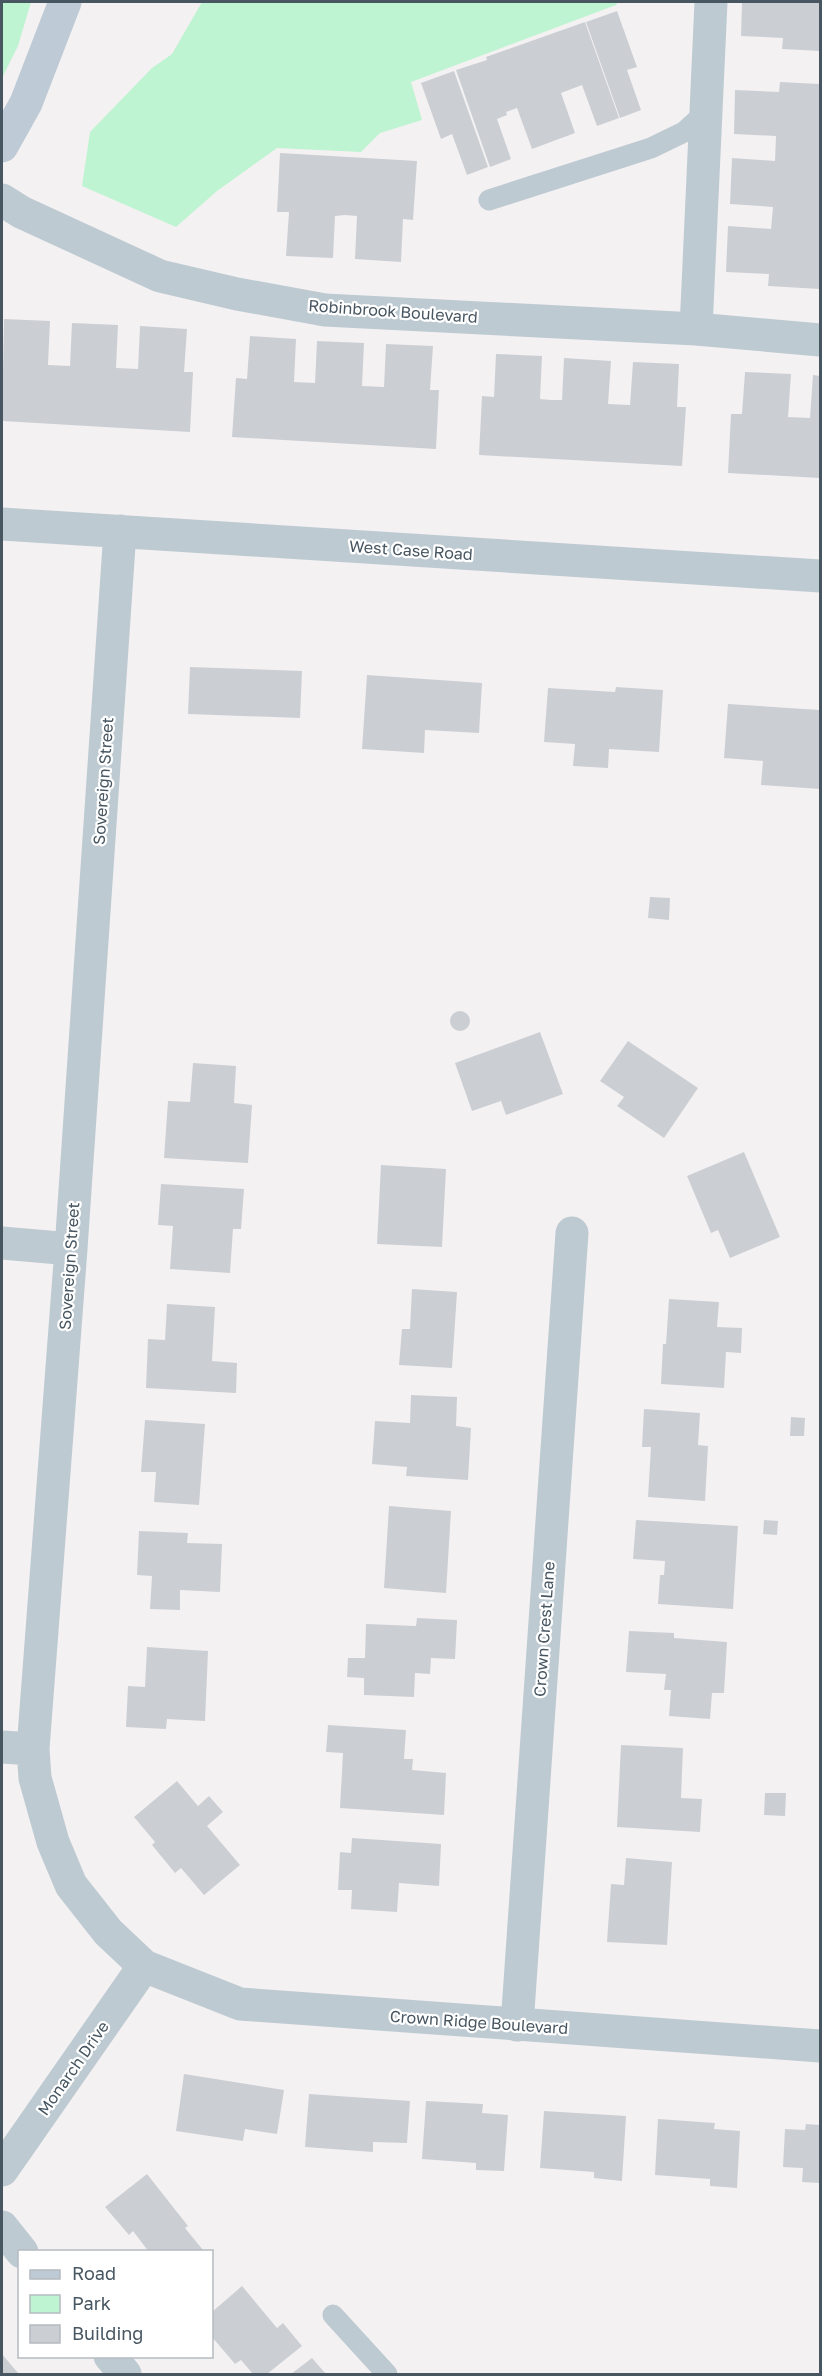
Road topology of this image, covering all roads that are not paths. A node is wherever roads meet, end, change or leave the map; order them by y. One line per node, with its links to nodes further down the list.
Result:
1 (65, 2): 4 (main road)
2 (711, 2): 3 (street)
3 (706, 112): 6 (lane); 7 (street)
4 (2, 146)
5 (2, 200): 7 (street, Robinbrook Boulevard)
6 (489, 200)
7 (696, 328): 8 (street, Robinbrook Boulevard)
8 (820, 339)
9 (2, 524): 10 (street, West Case Road)
10 (120, 531): 11 (street, West Case Road); 14 (street, Sovereign Street)
11 (820, 576)
12 (572, 1233): 17 (street, Crown Crest Lane)
13 (2, 1243): 14 (street)
14 (70, 1249): 15 (street, Sovereign Street)
15 (17, 1748): 16 (street, Sovereign Street)
16 (144, 1966): 17 (street, Crown Ridge Boulevard); 19 (street, Monarch Drive)
17 (517, 2025): 18 (street, Crown Ridge Boulevard)
18 (820, 2046)
19 (2, 2170)
20 (2, 2227): 21 (street)
21 (20, 2250)
22 (333, 2314): 23 (lane)
23 (387, 2374)

